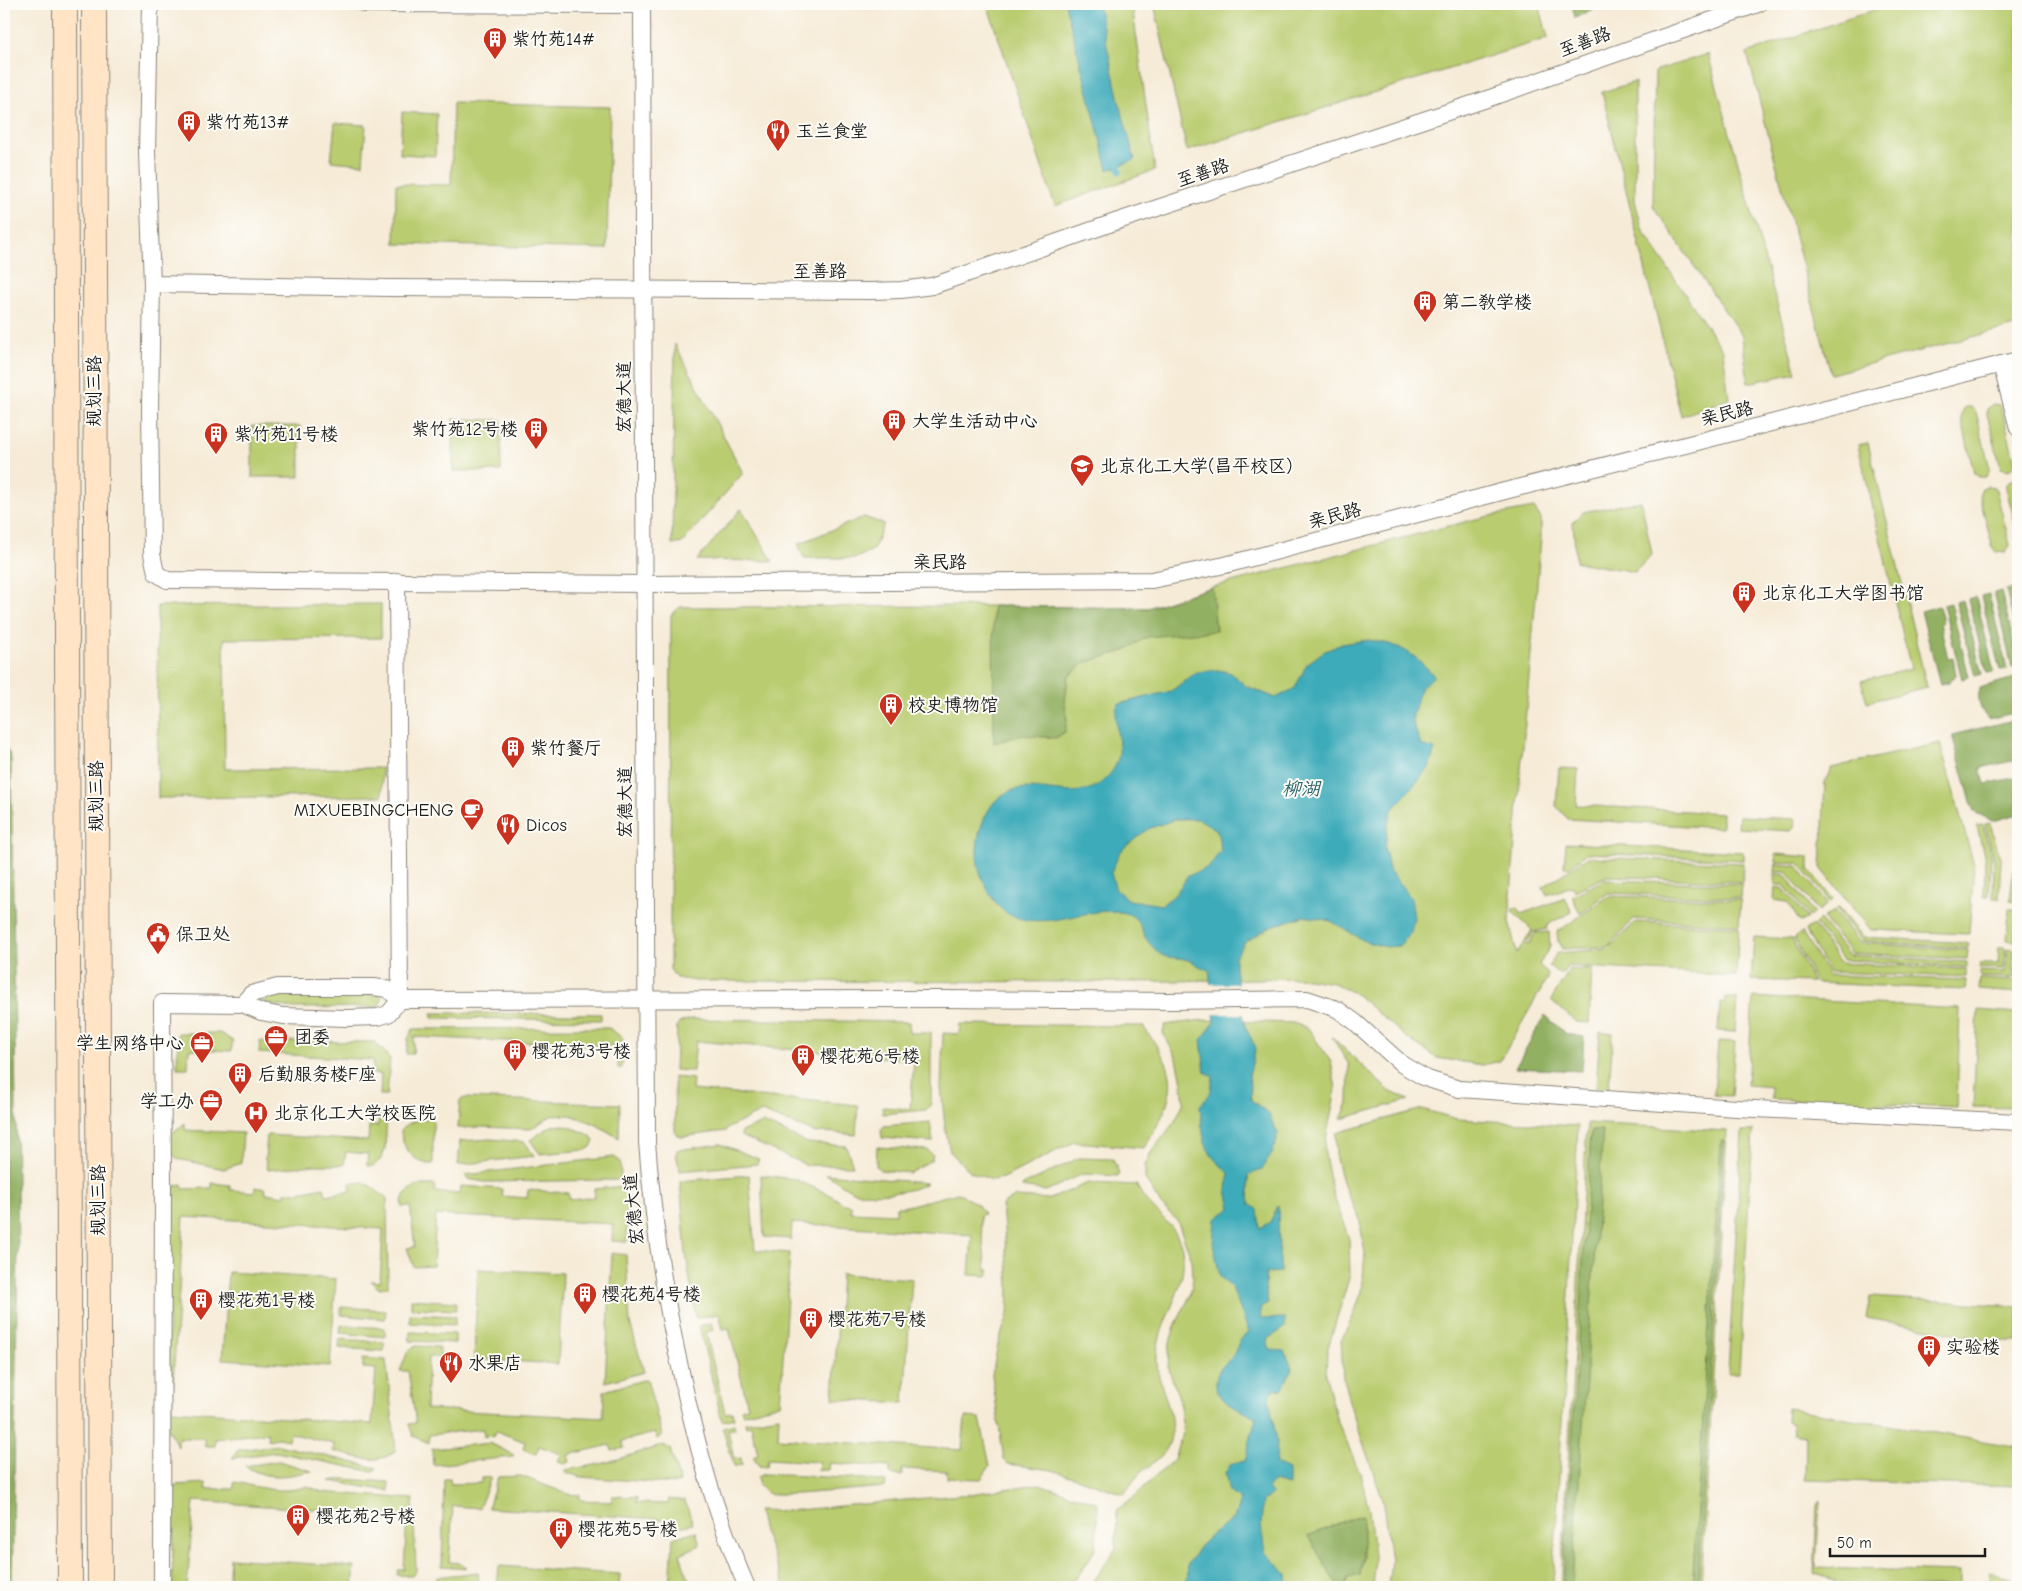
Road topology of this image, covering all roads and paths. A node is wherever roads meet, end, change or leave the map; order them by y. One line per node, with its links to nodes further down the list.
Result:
1 (65, 4): 9 (main road, 规划三路)
2 (94, 4): 8 (main road, 规划三路)
3 (150, 4): 7 (street)
4 (364, 4): 5 (street)
5 (642, 4): 10 (street, 宏德大道)
6 (1758, 4): 10 (street, 至善路)
7 (152, 284): 10 (street, 至善路); 14 (street, 亲民路)
8 (94, 285): 9 (street); 21 (main road, 规划三路)
9 (66, 286): 20 (main road, 规划三路)
10 (644, 290): 15 (street, 宏德大道)
11 (2018, 360): 12 (street, 亲民路)
12 (2000, 364): 13 (street); 15 (street, 亲民路)
13 (2018, 428)
14 (397, 581): 15 (street, 亲民路); 16 (street)
15 (645, 584): 17 (street, 宏德大道)
16 (400, 1000): 17 (street); 18 (street); 18 (street)
17 (646, 1001): 19 (street); 23 (street, 宏德大道)
18 (242, 1004): 22 (street)
19 (2018, 1122)
20 (70, 1587)
21 (100, 1587)
22 (162, 1587)
23 (747, 1587)

